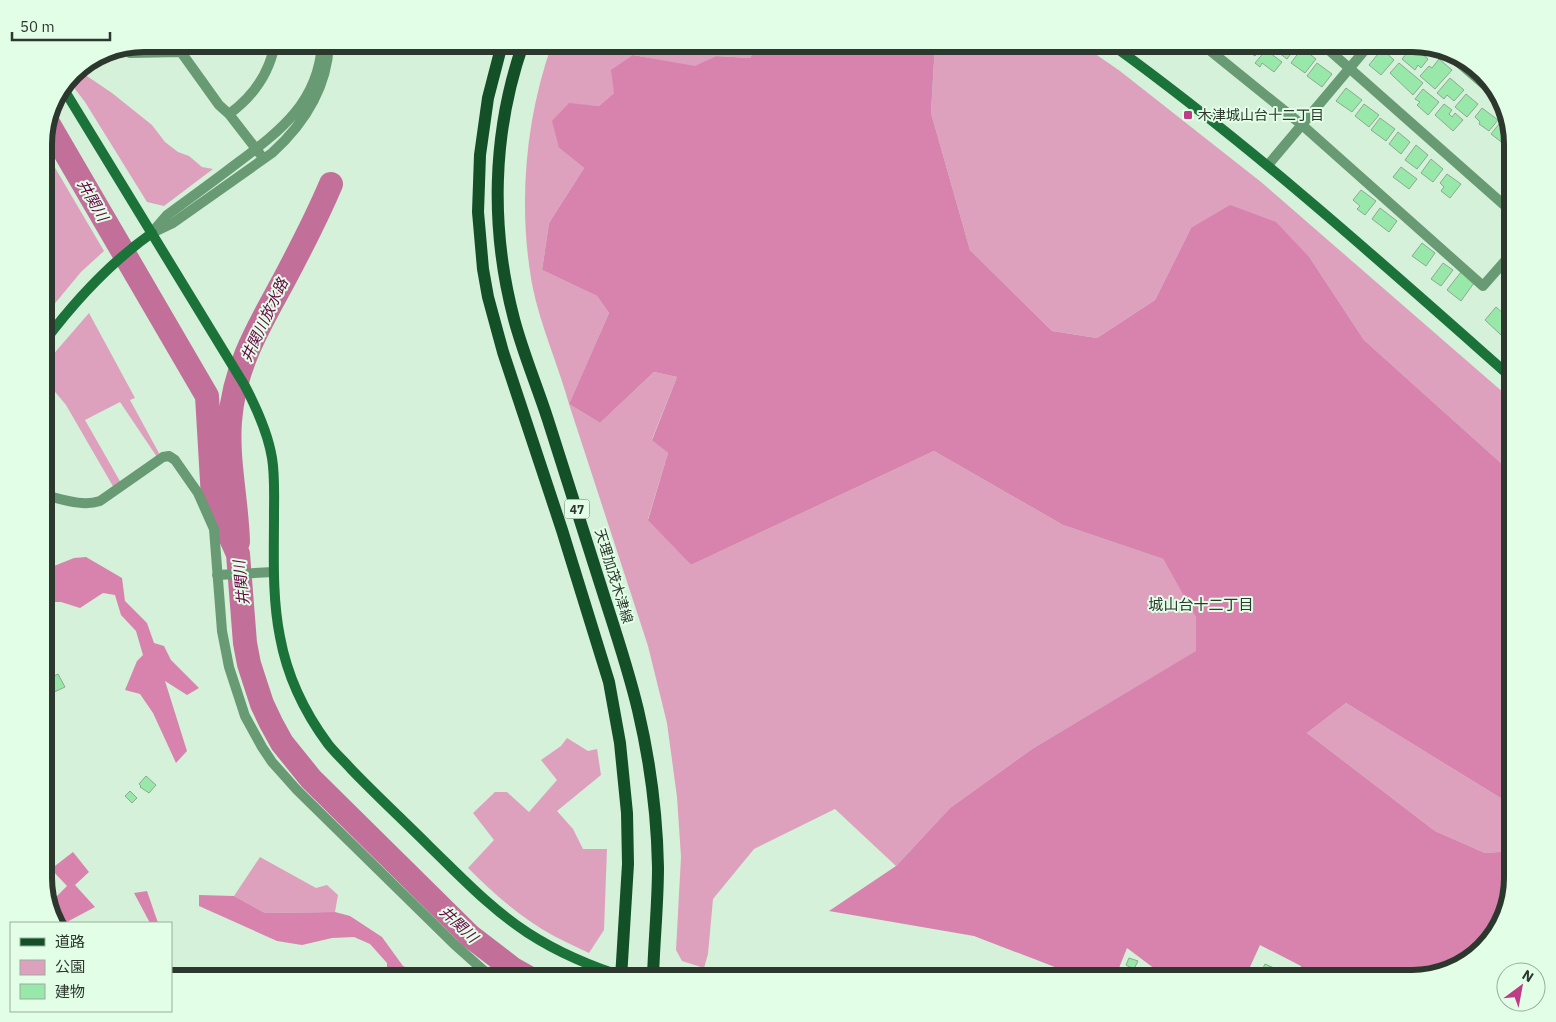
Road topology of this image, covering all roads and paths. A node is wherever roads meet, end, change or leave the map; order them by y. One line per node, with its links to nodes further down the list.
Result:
1 (144, 52): 2 (street)
2 (181, 52): 14 (street)
3 (273, 52): 14 (street)
4 (320, 52): 16 (street)
5 (328, 52): 17 (street)
6 (500, 52): 29 (main road, 47)
7 (521, 52): 30 (main road, 天理加茂木津線 / 47)
8 (1122, 52): 18 (street)
9 (1212, 52): 15 (street)
10 (1331, 52): 12 (street)
11 (1363, 52): 12 (street)
12 (1350, 68): 15 (street); 19 (street)
13 (67, 95): 20 (street)
14 (229, 114): 16 (street)
15 (1301, 124): 18 (street); 21 (street)
16 (256, 149): 17 (street); 20 (street)
17 (262, 159): 20 (street)
18 (1268, 165): 23 (street)
19 (1504, 205)
20 (152, 233): 22 (street); 25 (street)
21 (1504, 262)
22 (53, 331)
23 (1504, 371)
24 (53, 497): 26 (street)
25 (273, 572): 26 (street); 28 (street)
26 (219, 575): 27 (street)
27 (483, 970)
28 (600, 970)
29 (623, 970)
30 (653, 970)

